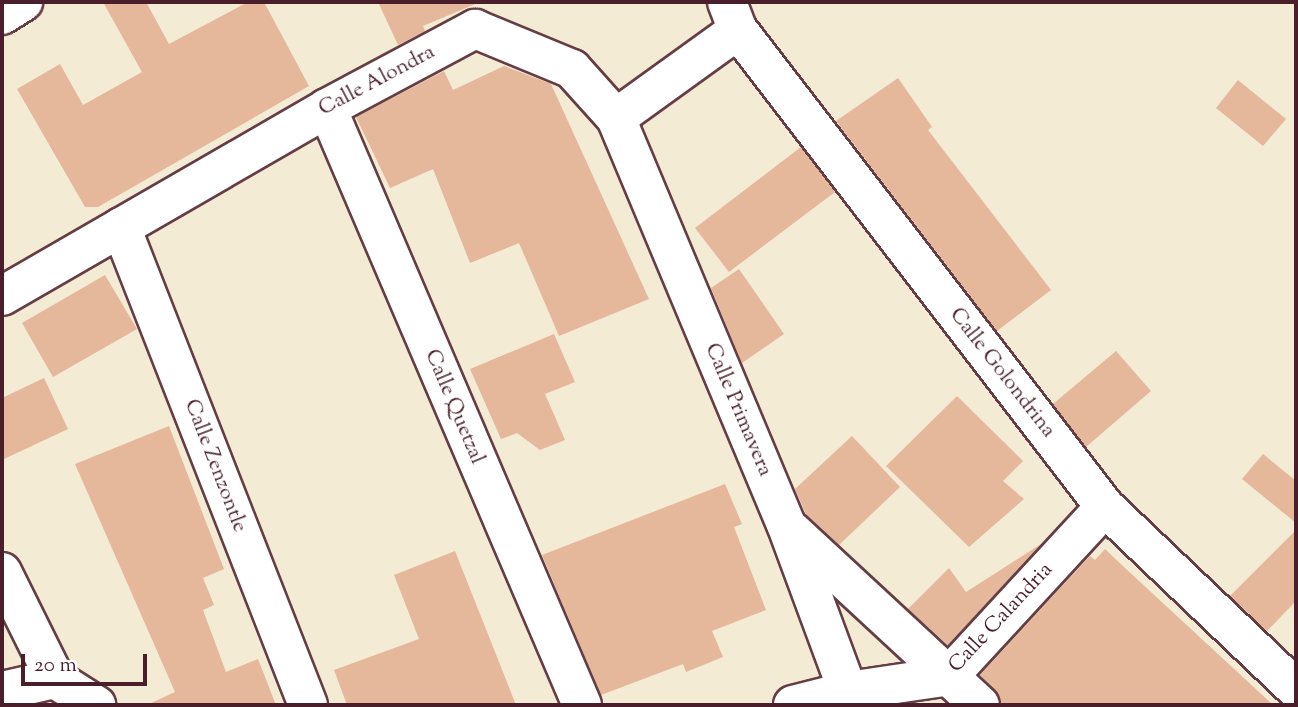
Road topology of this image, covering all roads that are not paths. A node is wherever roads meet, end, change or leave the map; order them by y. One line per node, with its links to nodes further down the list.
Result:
1 (23, 2): 2 (street)
2 (2, 15)
3 (470, 15): 5 (street, Calle Alondra); 6 (street, Calle Alondra)
4 (733, 16): 6 (street); 9 (street, Calle Golondrina)
5 (327, 108): 7 (street, Calle Alondra); 19 (street, Calle Quetzal)
6 (616, 118): 10 (street, Calle Primavera)
7 (121, 227): 8 (street, Calle Alondra); 18 (street, Calle Zenzontle)
8 (2, 296)
9 (1105, 507): 12 (street, Calle Calandria); 14 (street, Calle Golondrina)
10 (786, 524): 12 (street); 16 (street, Calle Primavera)
11 (2, 572): 13 (street)
12 (949, 676): 16 (street, Calle Calandria); 21 (street)
13 (55, 679): 15 (street); 17 (street)
14 (1296, 689)
15 (2, 691)
16 (850, 698): 20 (street, Calle Calandria)
17 (96, 705)
18 (308, 705)
19 (582, 705)
20 (793, 705)
21 (980, 705)

